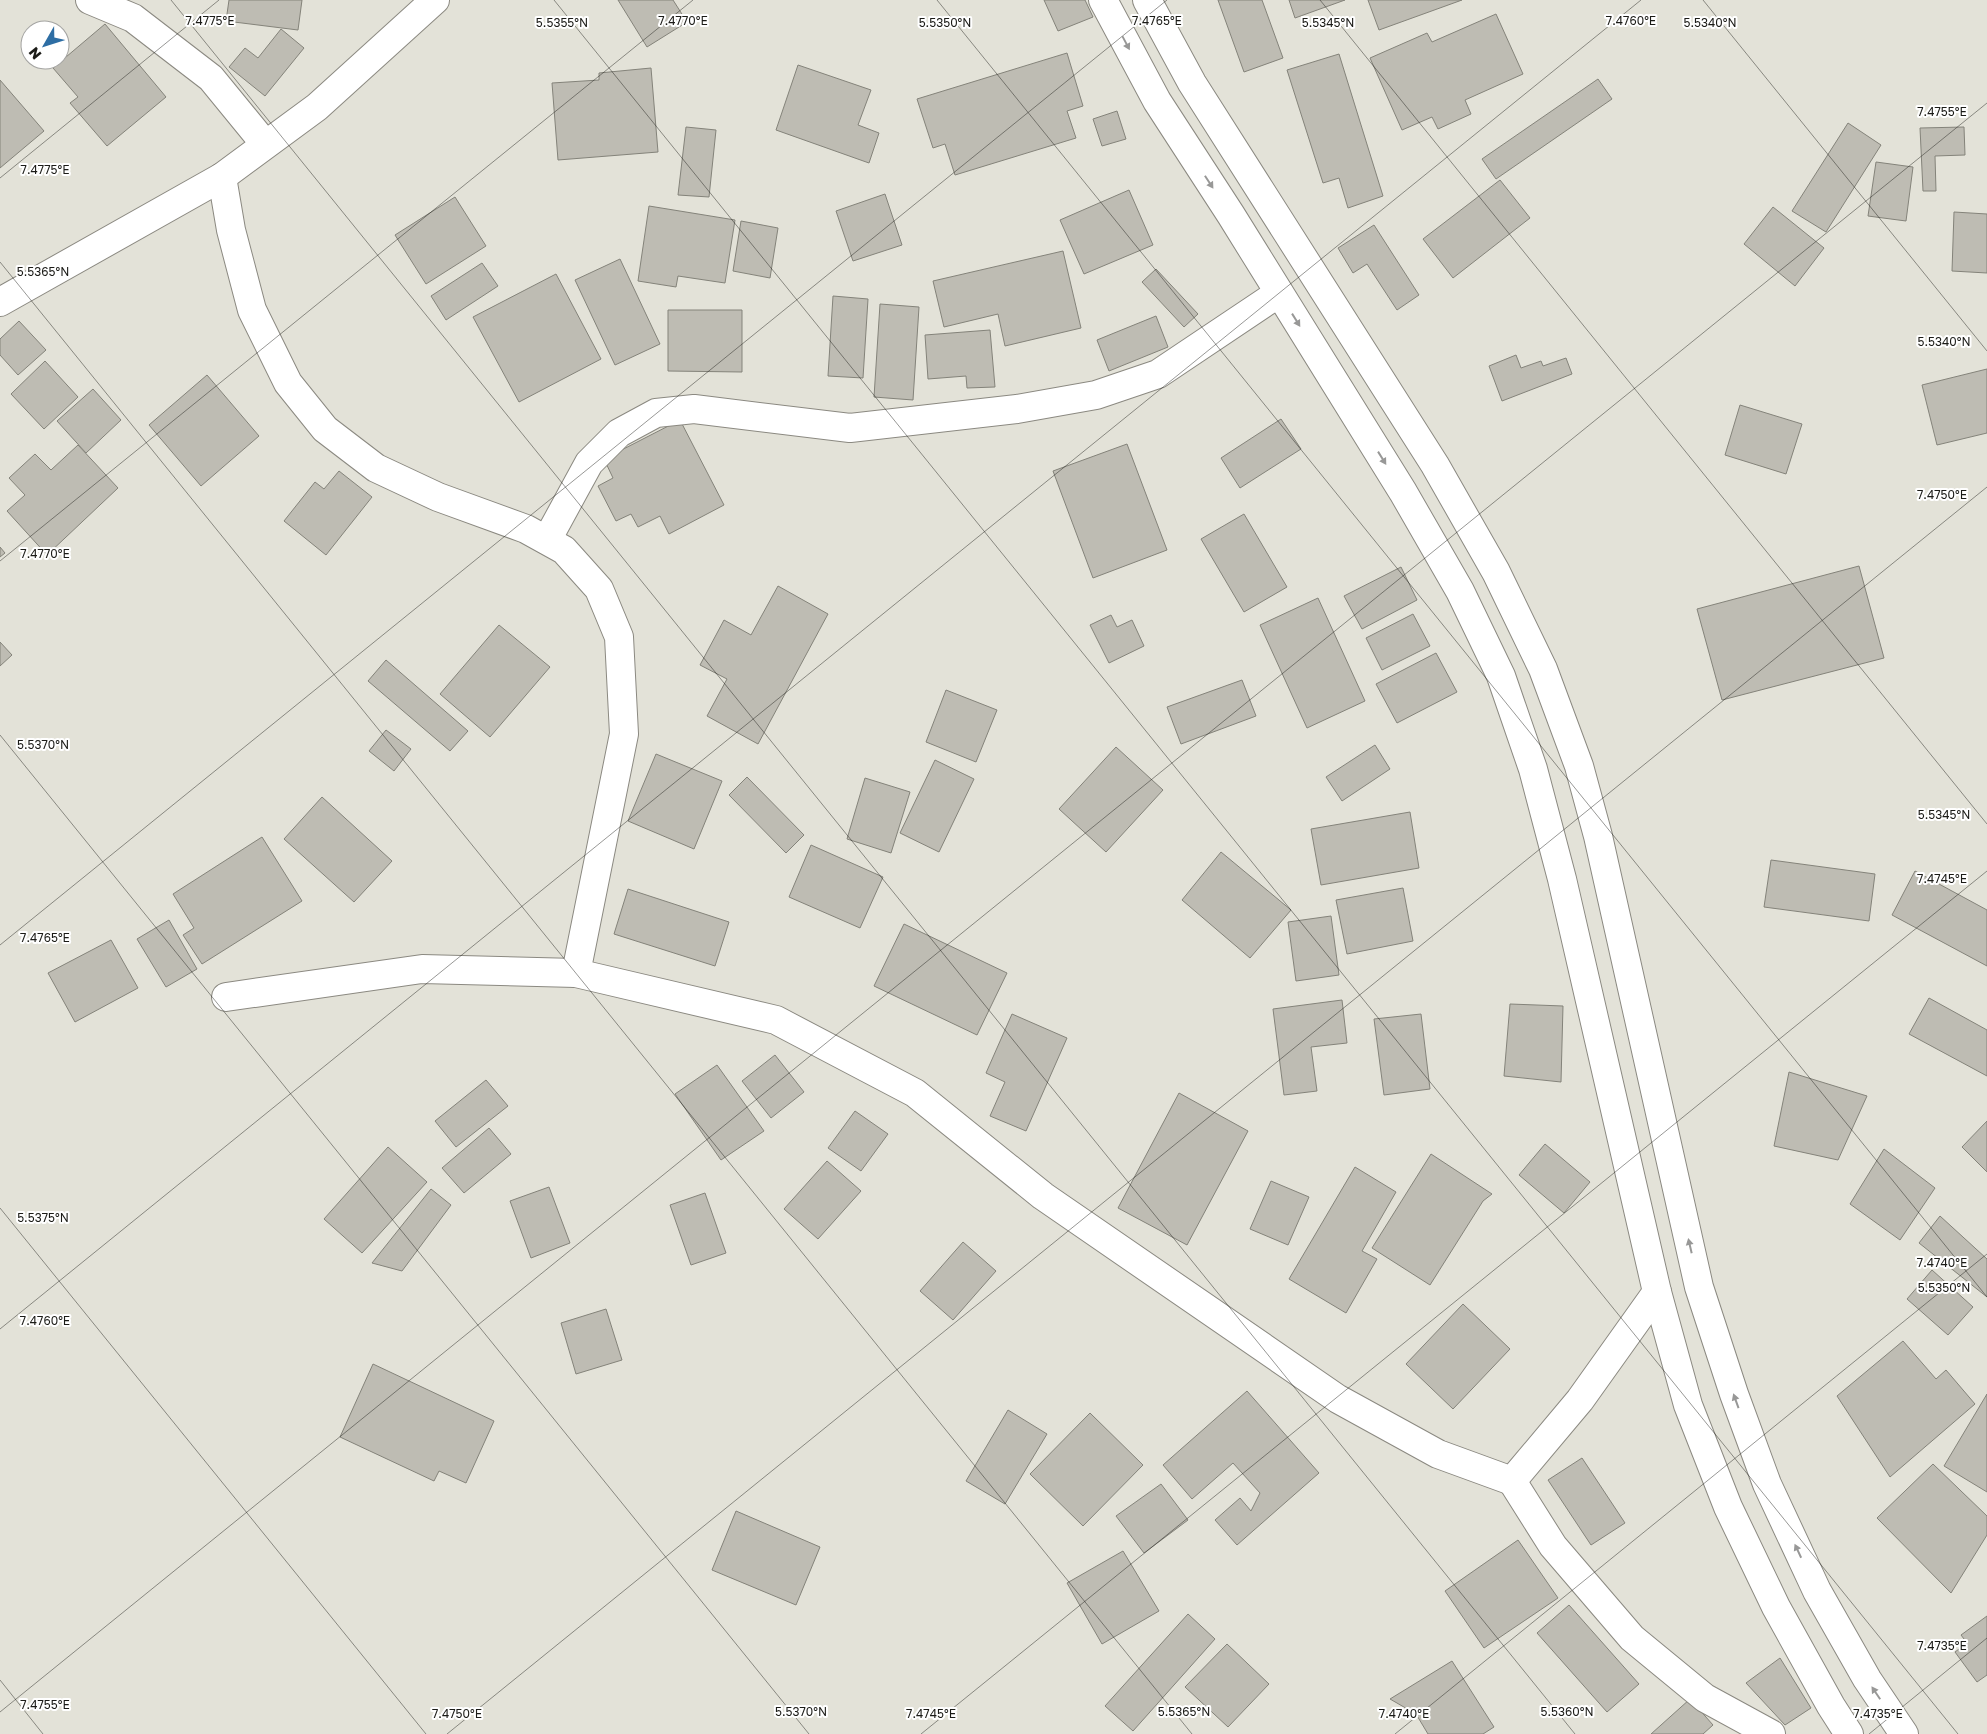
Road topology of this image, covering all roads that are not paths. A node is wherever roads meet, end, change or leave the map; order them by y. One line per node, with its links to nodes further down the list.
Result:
1 (90, 0): 5 (street)
2 (435, 0): 5 (street)
3 (1103, 0): 7 (street, one-way to 7)
4 (1147, 0): 16 (street, one-way to 4)
5 (265, 144): 6 (street)
6 (222, 177): 8 (street); 9 (street)
7 (1279, 293): 9 (street); 12 (street, one-way to 12)
8 (0, 302)
9 (547, 540): 10 (street)
10 (576, 972): 11 (street); 13 (street)
11 (226, 997)
12 (1657, 1292): 13 (street); 15 (street)
13 (1512, 1481): 14 (street)
14 (1771, 1734)
15 (1849, 1734)
16 (1904, 1734)

